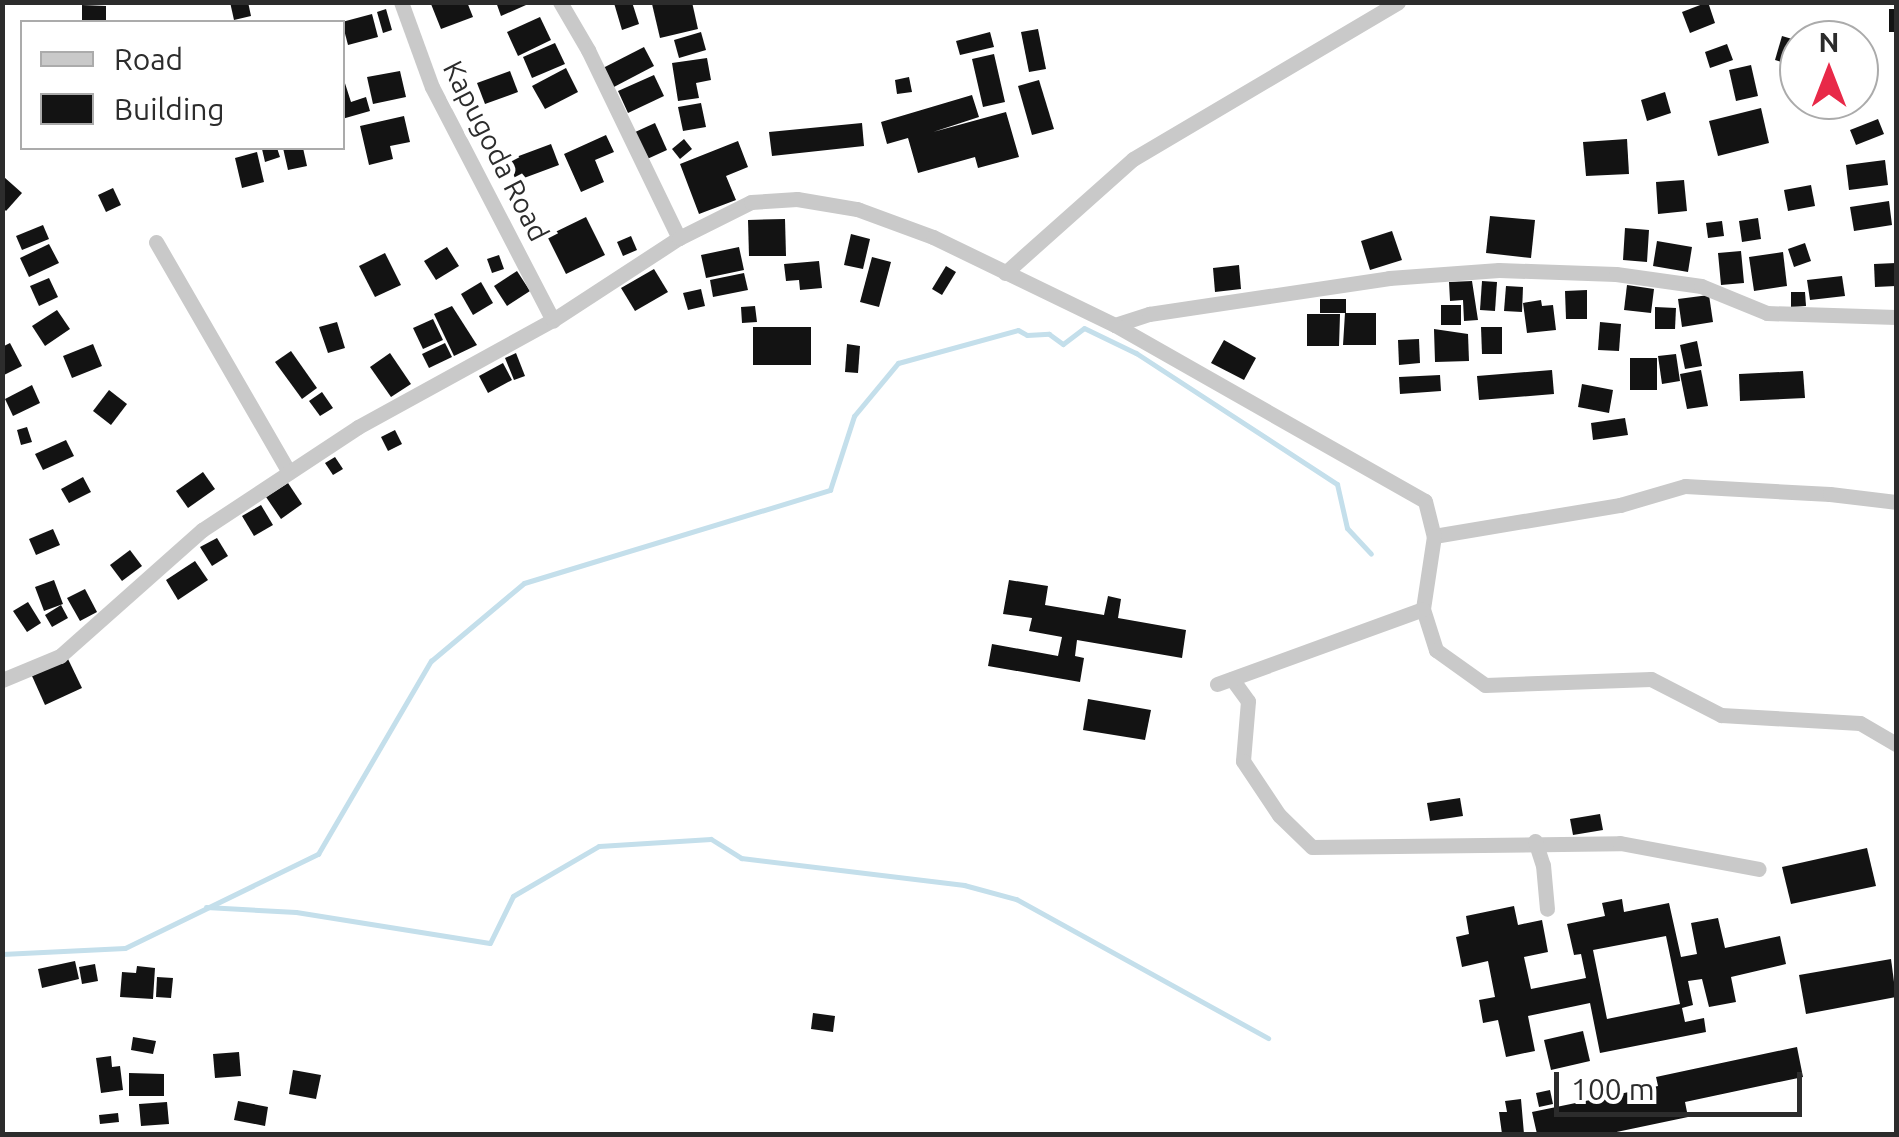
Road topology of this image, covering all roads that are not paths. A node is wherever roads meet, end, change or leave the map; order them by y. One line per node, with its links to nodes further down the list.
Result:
1 (401, 2): 8 (street, Kapugoda Road)
2 (560, 2): 4 (street)
3 (1398, 2): 6 (street)
4 (679, 238): 6 (street); 8 (street)
5 (156, 242): 10 (street)
6 (1006, 273): 9 (street)
7 (1896, 317): 9 (street)
8 (553, 320): 10 (street)
9 (1115, 325): 12 (street)
10 (289, 472): 14 (street)
11 (1896, 502): 12 (street)
12 (1434, 536): 13 (street)
13 (1423, 609): 15 (street); 16 (street)
14 (2, 680)
15 (1896, 744)
16 (1535, 841): 17 (street); 18 (street)
17 (1759, 869)
18 (1546, 908)

